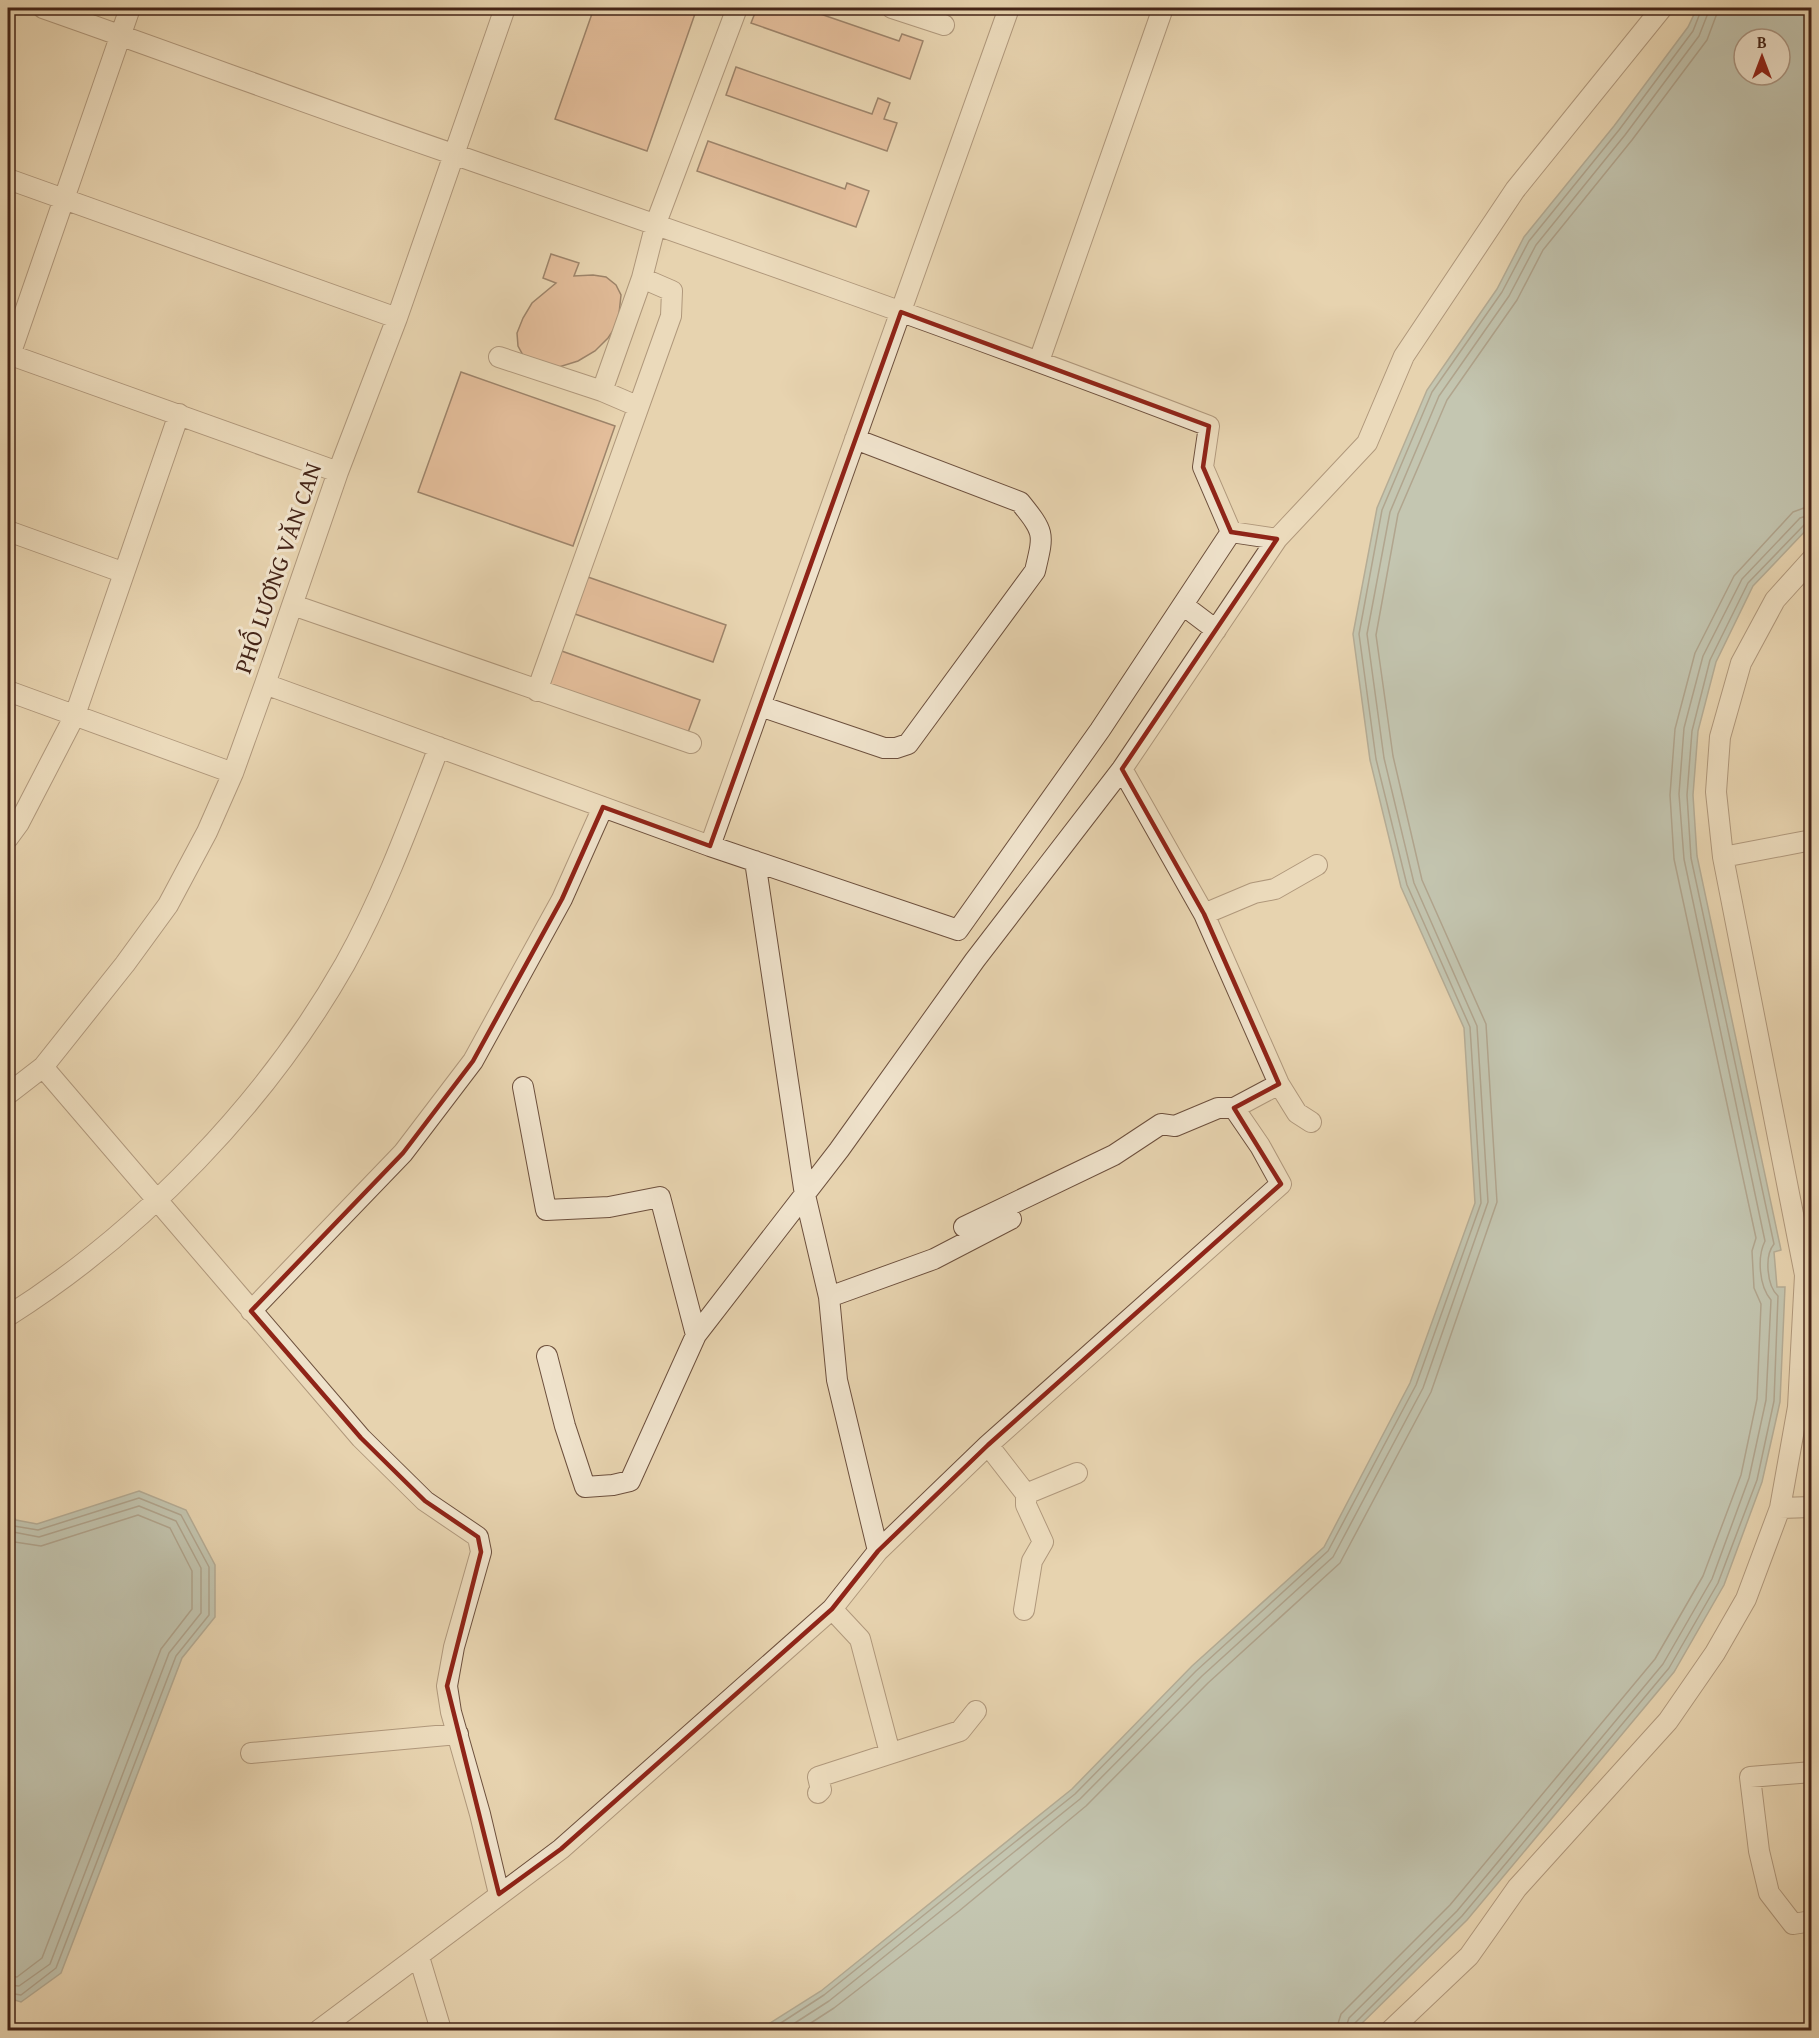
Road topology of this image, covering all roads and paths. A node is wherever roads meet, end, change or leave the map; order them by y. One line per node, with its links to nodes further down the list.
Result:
1 (43, 8): 10 (street)
2 (130, 8): 10 (street)
3 (505, 8): 11 (street, PHỐ LƯƠNG VĂN CAN)
4 (736, 8): 14 (street)
5 (892, 8): 9 (street)
6 (1009, 8): 16 (street)
7 (1163, 8): 20 (street)
8 (1662, 8): 28 (street)
9 (944, 25)
10 (121, 35): 11 (street); 13 (street)
11 (452, 154): 14 (street); 17 (street, PHỐ LƯƠNG VĂN CAN)
12 (8, 179): 13 (street)
13 (64, 199): 17 (street); 18 (street)
14 (656, 223): 15 (street); 16 (street)
15 (642, 278): 21 (street); 22 (street)
16 (901, 312): 20 (street); 24 (street)
17 (397, 318): 25 (street, PHỐ LƯƠNG VĂN CAN)
18 (9, 354): 23 (street)
19 (499, 357): 21 (street)
20 (1040, 361): 27 (street)
21 (602, 391): 22 (street)
22 (637, 406): 36 (street)
23 (179, 414): 25 (street); 30 (street)
24 (855, 440): 37 (street); 37 (street)
25 (338, 472): 31 (street, PHỐ LƯƠNG VĂN CAN)
26 (8, 531): 30 (street)
27 (1231, 532): 28 (street); 32 (street)
28 (1277, 539): 33 (street)
29 (1812, 559): 47 (street)
30 (122, 572): 38 (street)
31 (293, 605): 34 (street, PHỐ LƯƠNG VĂN CAN); 36 (street)
32 (1183, 605): 33 (street); 51 (street)
33 (1216, 630): 41 (street)
34 (265, 684): 40 (street); 42 (street, PHỐ LƯƠNG VĂN CAN)
35 (8, 691): 38 (street)
36 (537, 691): 39 (street)
37 (760, 706): 46 (street)
38 (75, 715): 42 (street); 44 (street)
39 (691, 743)
40 (439, 747): 43 (street); 60 (street)
41 (1122, 769): 50 (street); 52 (street)
42 (233, 773): 53 (street, PHỐ LƯƠNG VĂN CAN)
43 (603, 807): 46 (street); 64 (street)
44 (8, 838)
45 (1812, 840): 47 (street)
46 (710, 846): 48 (street)
47 (1723, 857): 72 (street)
48 (755, 861): 51 (street); 59 (street)
49 (1317, 865): 50 (street)
50 (1204, 914): 54 (street)
51 (958, 930): 52 (street)
52 (975, 960): 59 (street)
53 (43, 1067): 56 (street, PHỐ LƯƠNG VĂN CAN); 60 (street)
54 (1279, 1083): 57 (street); 58 (street)
55 (523, 1087): 66 (street)
56 (8, 1094)
57 (1234, 1108): 62 (street); 68 (street)
58 (1311, 1122)
59 (805, 1195): 63 (street); 66 (street)
60 (157, 1200): 64 (street); 65 (street)
61 (1036, 1207): 63 (street)
62 (964, 1227)
63 (829, 1297): 73 (street)
64 (250, 1311): 77 (street)
65 (8, 1316)
66 (696, 1335): 67 (street)
67 (547, 1356)
68 (988, 1445): 70 (street); 73 (street)
69 (1077, 1473): 70 (street)
70 (1026, 1494): 75 (street)
71 (1812, 1507): 72 (street)
72 (1780, 1508): 87 (street)
73 (878, 1551): 74 (street)
74 (832, 1609): 79 (street); 82 (street)
75 (1024, 1610)
76 (976, 1712): 79 (street)
77 (458, 1734): 78 (street); 82 (street)
78 (250, 1753)
79 (890, 1753): 81 (street)
80 (1812, 1772): 83 (street)
81 (818, 1793)
82 (499, 1894): 84 (street)
83 (1812, 1921)
84 (419, 1957): 85 (street); 86 (street)
85 (319, 2031)
86 (441, 2031)
87 (1391, 2031)

